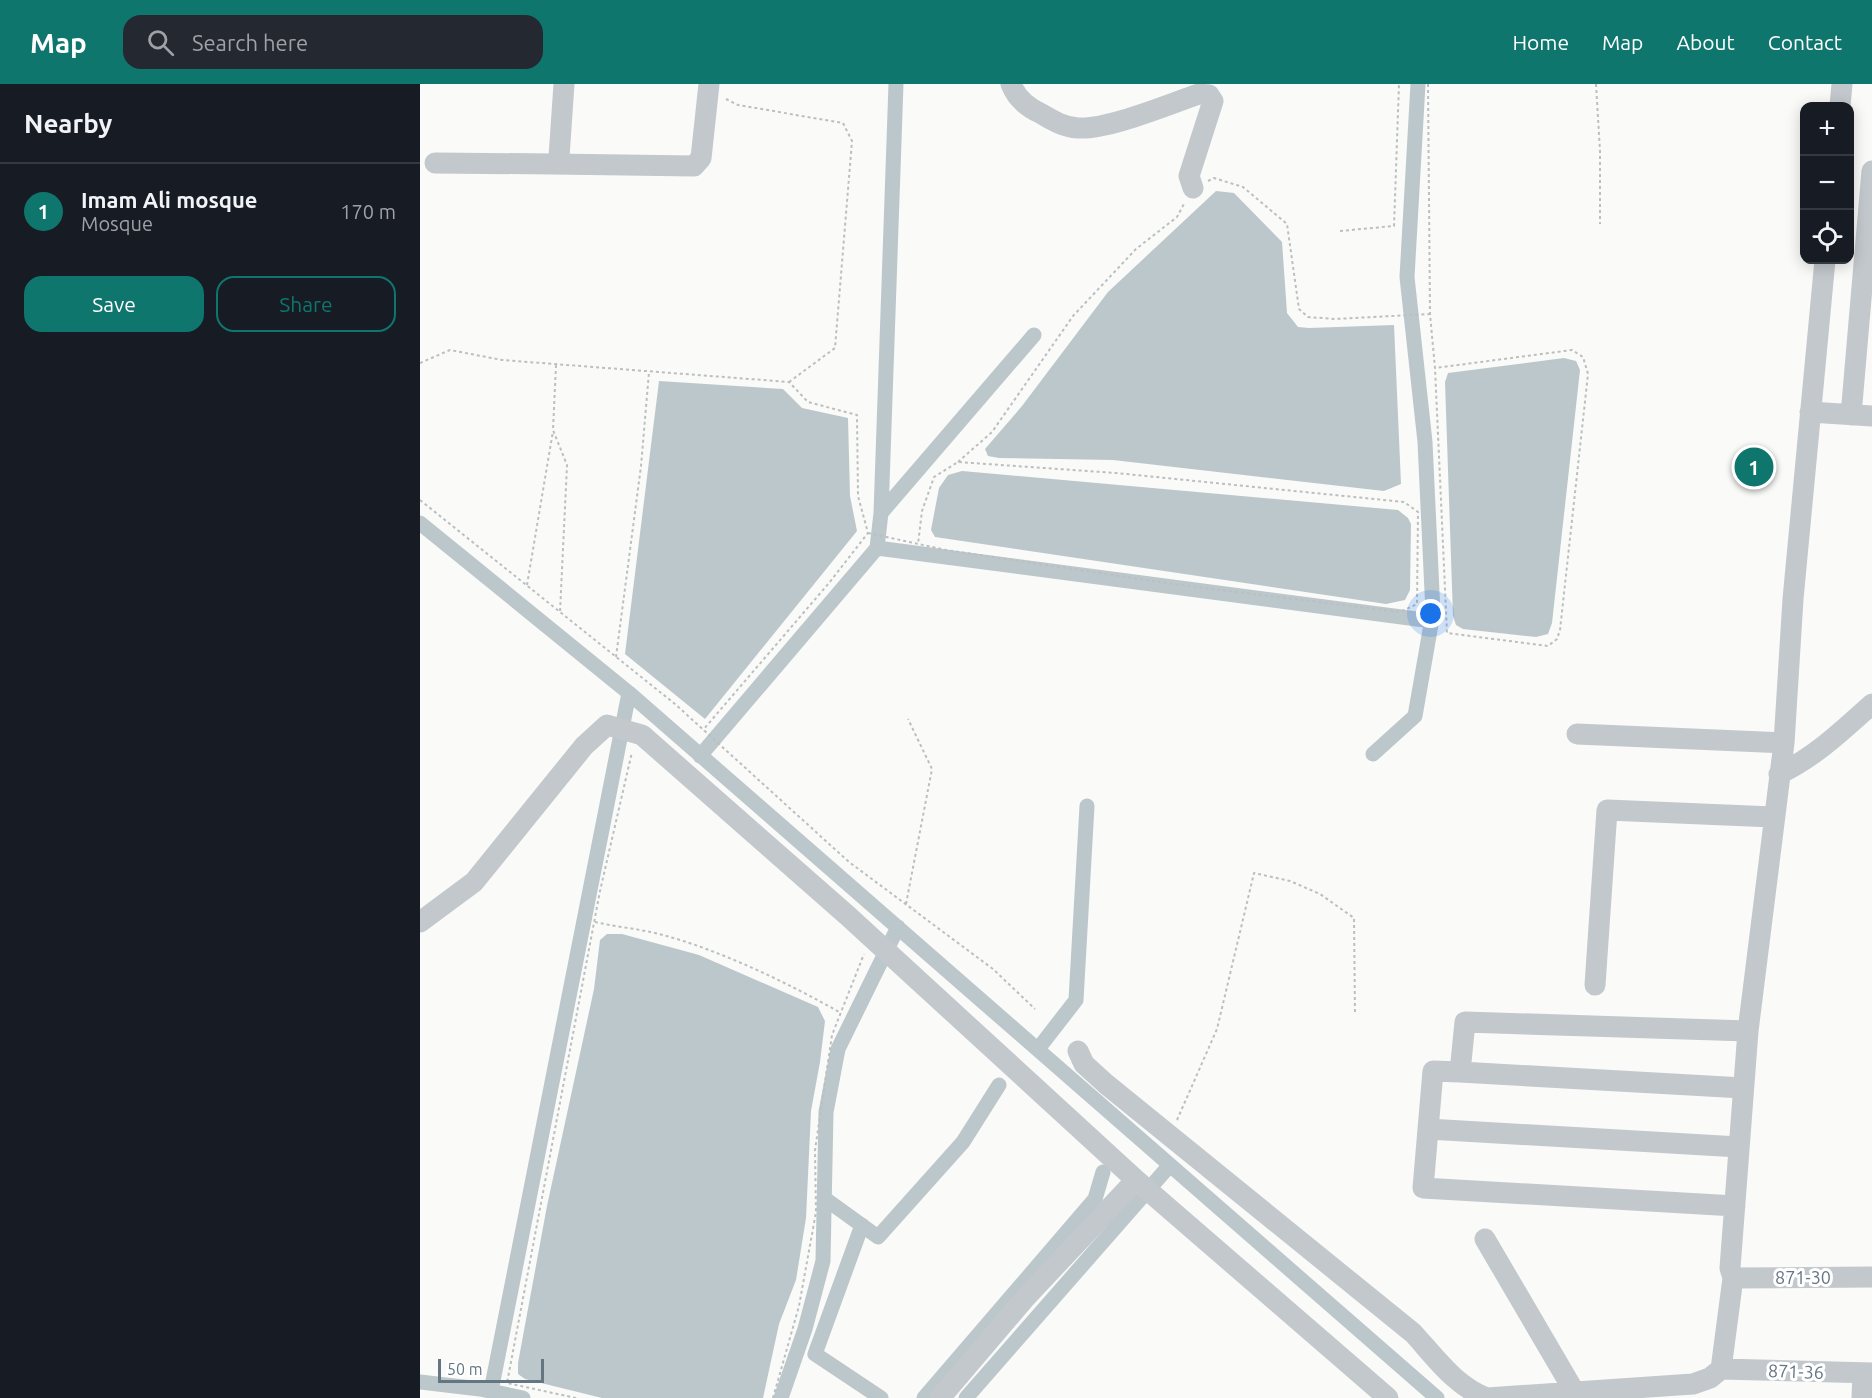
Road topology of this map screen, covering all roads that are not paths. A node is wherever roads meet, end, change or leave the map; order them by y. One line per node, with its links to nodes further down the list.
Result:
1 (564, 84): 7 (street)
2 (1011, 84): 9 (street)
3 (1842, 84): 5 (street)
4 (709, 87): 7 (street)
5 (1840, 102)
6 (435, 163): 7 (street)
7 (553, 164)
8 (1872, 171): 10 (street)
9 (1193, 188)
10 (1870, 212): 12 (street)
11 (1825, 264): 13 (street)
12 (1866, 317): 14 (street)
13 (1810, 412): 14 (street); 18 (street)
14 (1862, 416)
15 (1872, 704): 19 (street)
16 (1872, 714): 19 (street)
17 (1577, 734): 18 (street)
18 (1784, 743): 20 (street)
19 (1820, 750): 20 (street)
20 (1779, 774): 21 (street)
21 (1773, 817): 23 (street); 24 (street)
22 (420, 922): 30 (street)
23 (1595, 985)
24 (1748, 1031): 26 (street); 27 (street)
25 (1078, 1051): 40 (street)
26 (1460, 1072): 27 (street); 28 (street)
27 (1743, 1088): 29 (street)
28 (1428, 1129): 29 (street); 31 (street)
29 (1739, 1147): 31 (street)
30 (1136, 1180): 38 (street); 39 (street)
31 (1735, 1206): 34 (street)
32 (1485, 1239): 37 (street)
33 (1872, 1277): 34 (street, 871-30)
34 (1733, 1278): 35 (street)
35 (1721, 1369): 36 (street, 871-36); 37 (street)
36 (1867, 1373): 41 (street)
37 (1574, 1391): 40 (street)
38 (939, 1398)
39 (1388, 1398)
40 (1487, 1398)
41 (1862, 1398)

